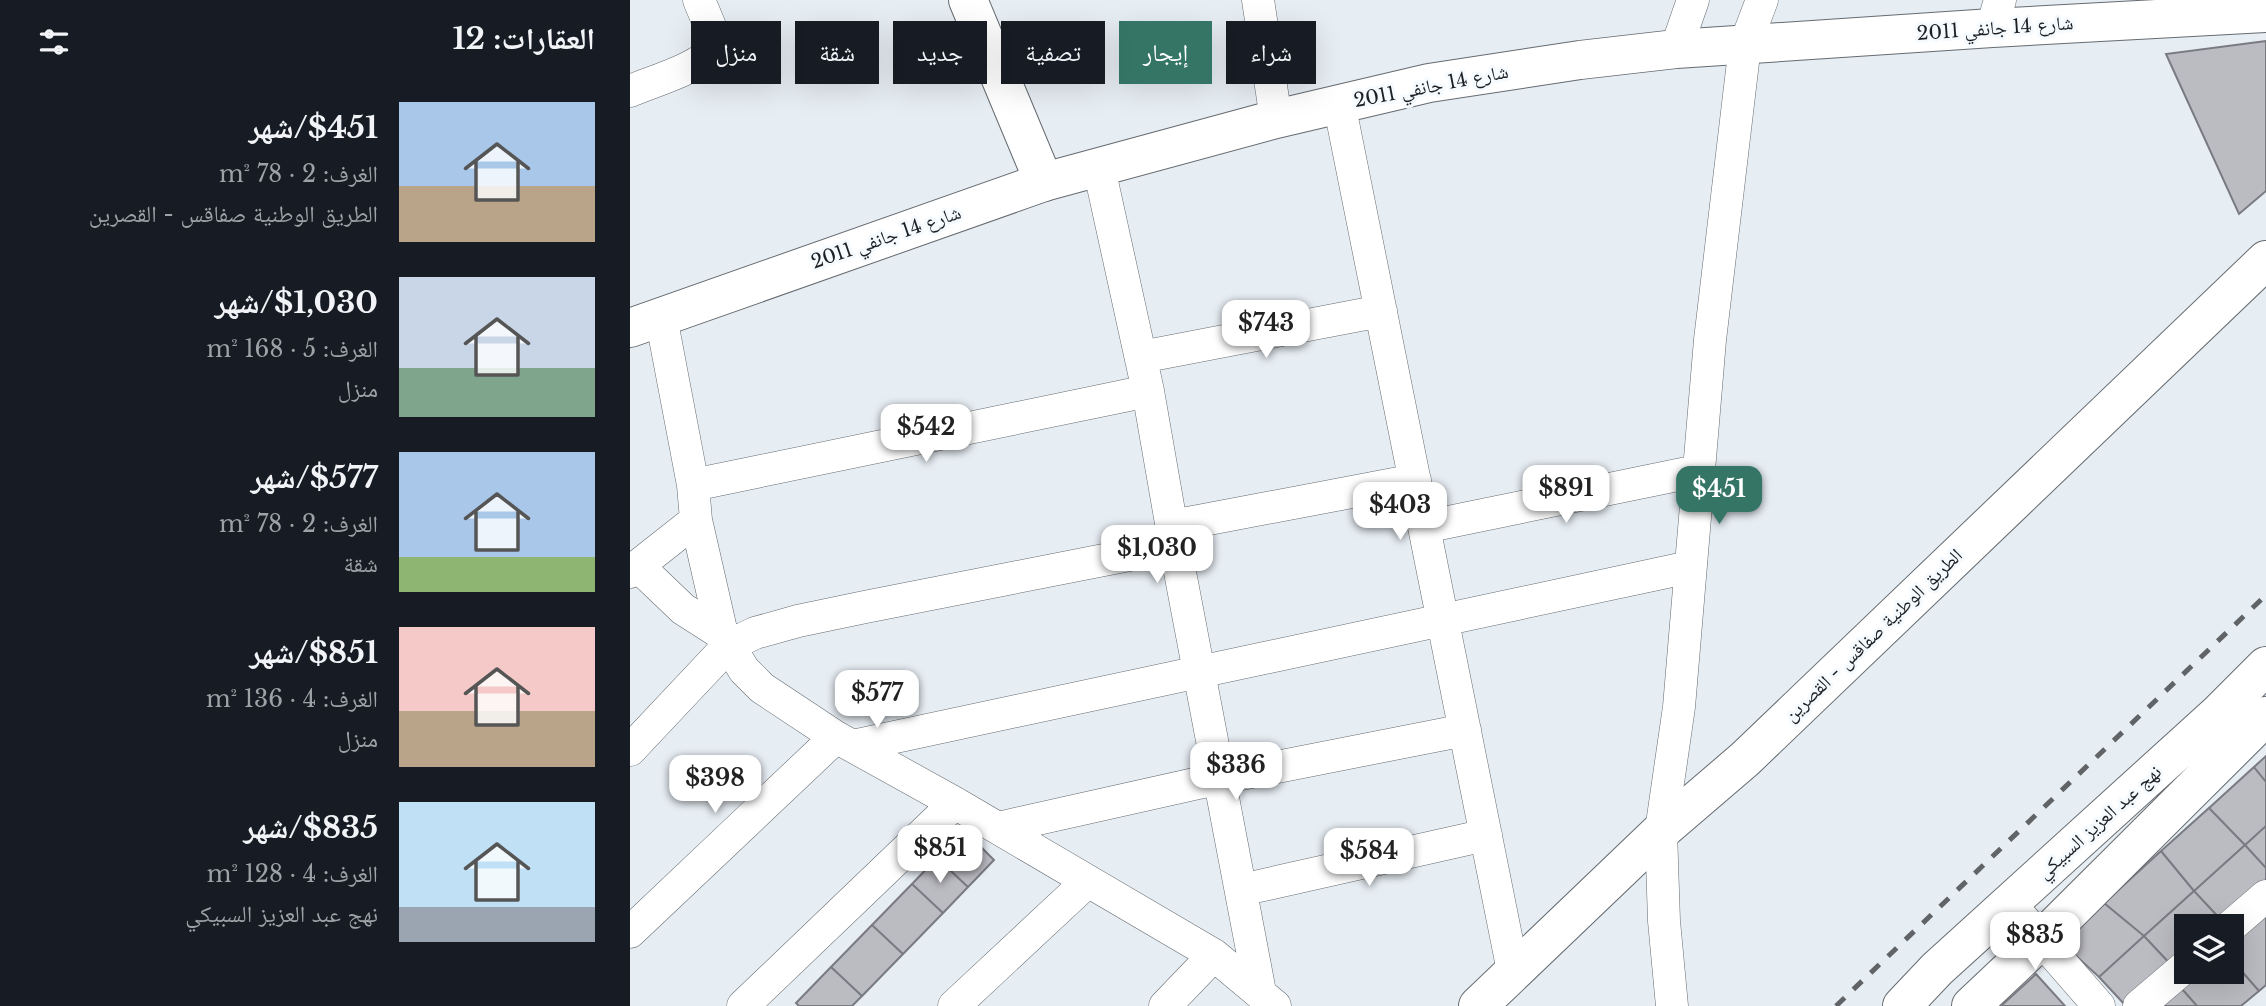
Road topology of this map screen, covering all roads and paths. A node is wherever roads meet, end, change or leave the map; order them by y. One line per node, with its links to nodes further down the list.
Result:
1 (699, 0): 10 (street)
2 (968, 0): 14 (main road)
3 (1258, 0): 12 (street)
4 (1693, 0): 9 (street)
5 (1762, 0): 8 (street)
6 (2266, 13): 7 (main road, شارع 14 جانفي 2011)
7 (1996, 14): 8 (main road, شارع 14 جانفي 2011)
8 (1745, 45): 9 (main road, شارع 14 جانفي 2011); 20 (street)
9 (1676, 50): 11 (main road, شارع 14 جانفي 2011)
10 (630, 91)
11 (1339, 103): 12 (main road, شارع 14 جانفي 2011); 16 (street)
12 (1276, 119): 13 (main road, شارع 14 جانفي 2011)
13 (1098, 168): 14 (main road, شارع 14 جانفي 2011); 18 (street)
14 (1044, 182): 17 (main road, شارع 14 جانفي 2011)
15 (2266, 260): 39 (main road, الطريق الوطنية صفاقس - القصرين)
16 (1381, 310): 18 (street); 21 (street)
17 (646, 322): 22 (street)
18 (1141, 357): 19 (street)
19 (1148, 391): 22 (street); 25 (street)
20 (1697, 471): 24 (street); 26 (street)
21 (1415, 480): 24 (street); 25 (street)
22 (693, 485): 23 (street)
23 (696, 520): 27 (street); 29 (street)
24 (1424, 527): 28 (street)
25 (1174, 536): 29 (street); 31 (street)
26 (1689, 567): 28 (street); 39 (street)
27 (634, 569): 29 (street)
28 (1443, 619): 31 (street); 33 (street)
29 (725, 640): 34 (street); 35 (street)
30 (2266, 666): 44 (main road, نهج عبد العزيز السبيكي)
31 (1201, 671): 34 (street); 36 (street)
32 (2266, 716): 47 (main road, نهج عبد العزيز السبيكي)
33 (1465, 730): 36 (street); 40 (street)
34 (845, 742): 37 (street); 46 (street)
35 (630, 750)
36 (1221, 778): 38 (street); 42 (street)
37 (955, 803): 38 (street); 52 (street)
38 (998, 828): 41 (street)
39 (1661, 831): 49 (main road, الطريق الوطنية صفاقس - القصرين); 56 (street)
40 (1486, 835): 42 (street); 49 (street)
41 (1088, 881): 48 (street); 53 (street)
42 (1241, 890): 51 (street)
43 (2266, 896): 45 (street)
44 (2010, 904): 47 (street); 57 (main road, نهج عبد العزيز السبيكي)
45 (2244, 915)
46 (630, 932)
47 (2041, 940): 58 (main road, نهج عبد العزيز السبيكي); 59 (street)
48 (1214, 955): 51 (street); 54 (street)
49 (1513, 971): 55 (main road, الطريق الوطنية صفاقس - القصرين)
50 (2174, 976): 60 (street)
51 (1268, 999)
52 (743, 1006)
53 (954, 1006)
54 (1164, 1006)
55 (1478, 1006)
56 (1672, 1006)
57 (1902, 1006)
58 (1971, 1006)
59 (2099, 1006)
60 (2139, 1006)

